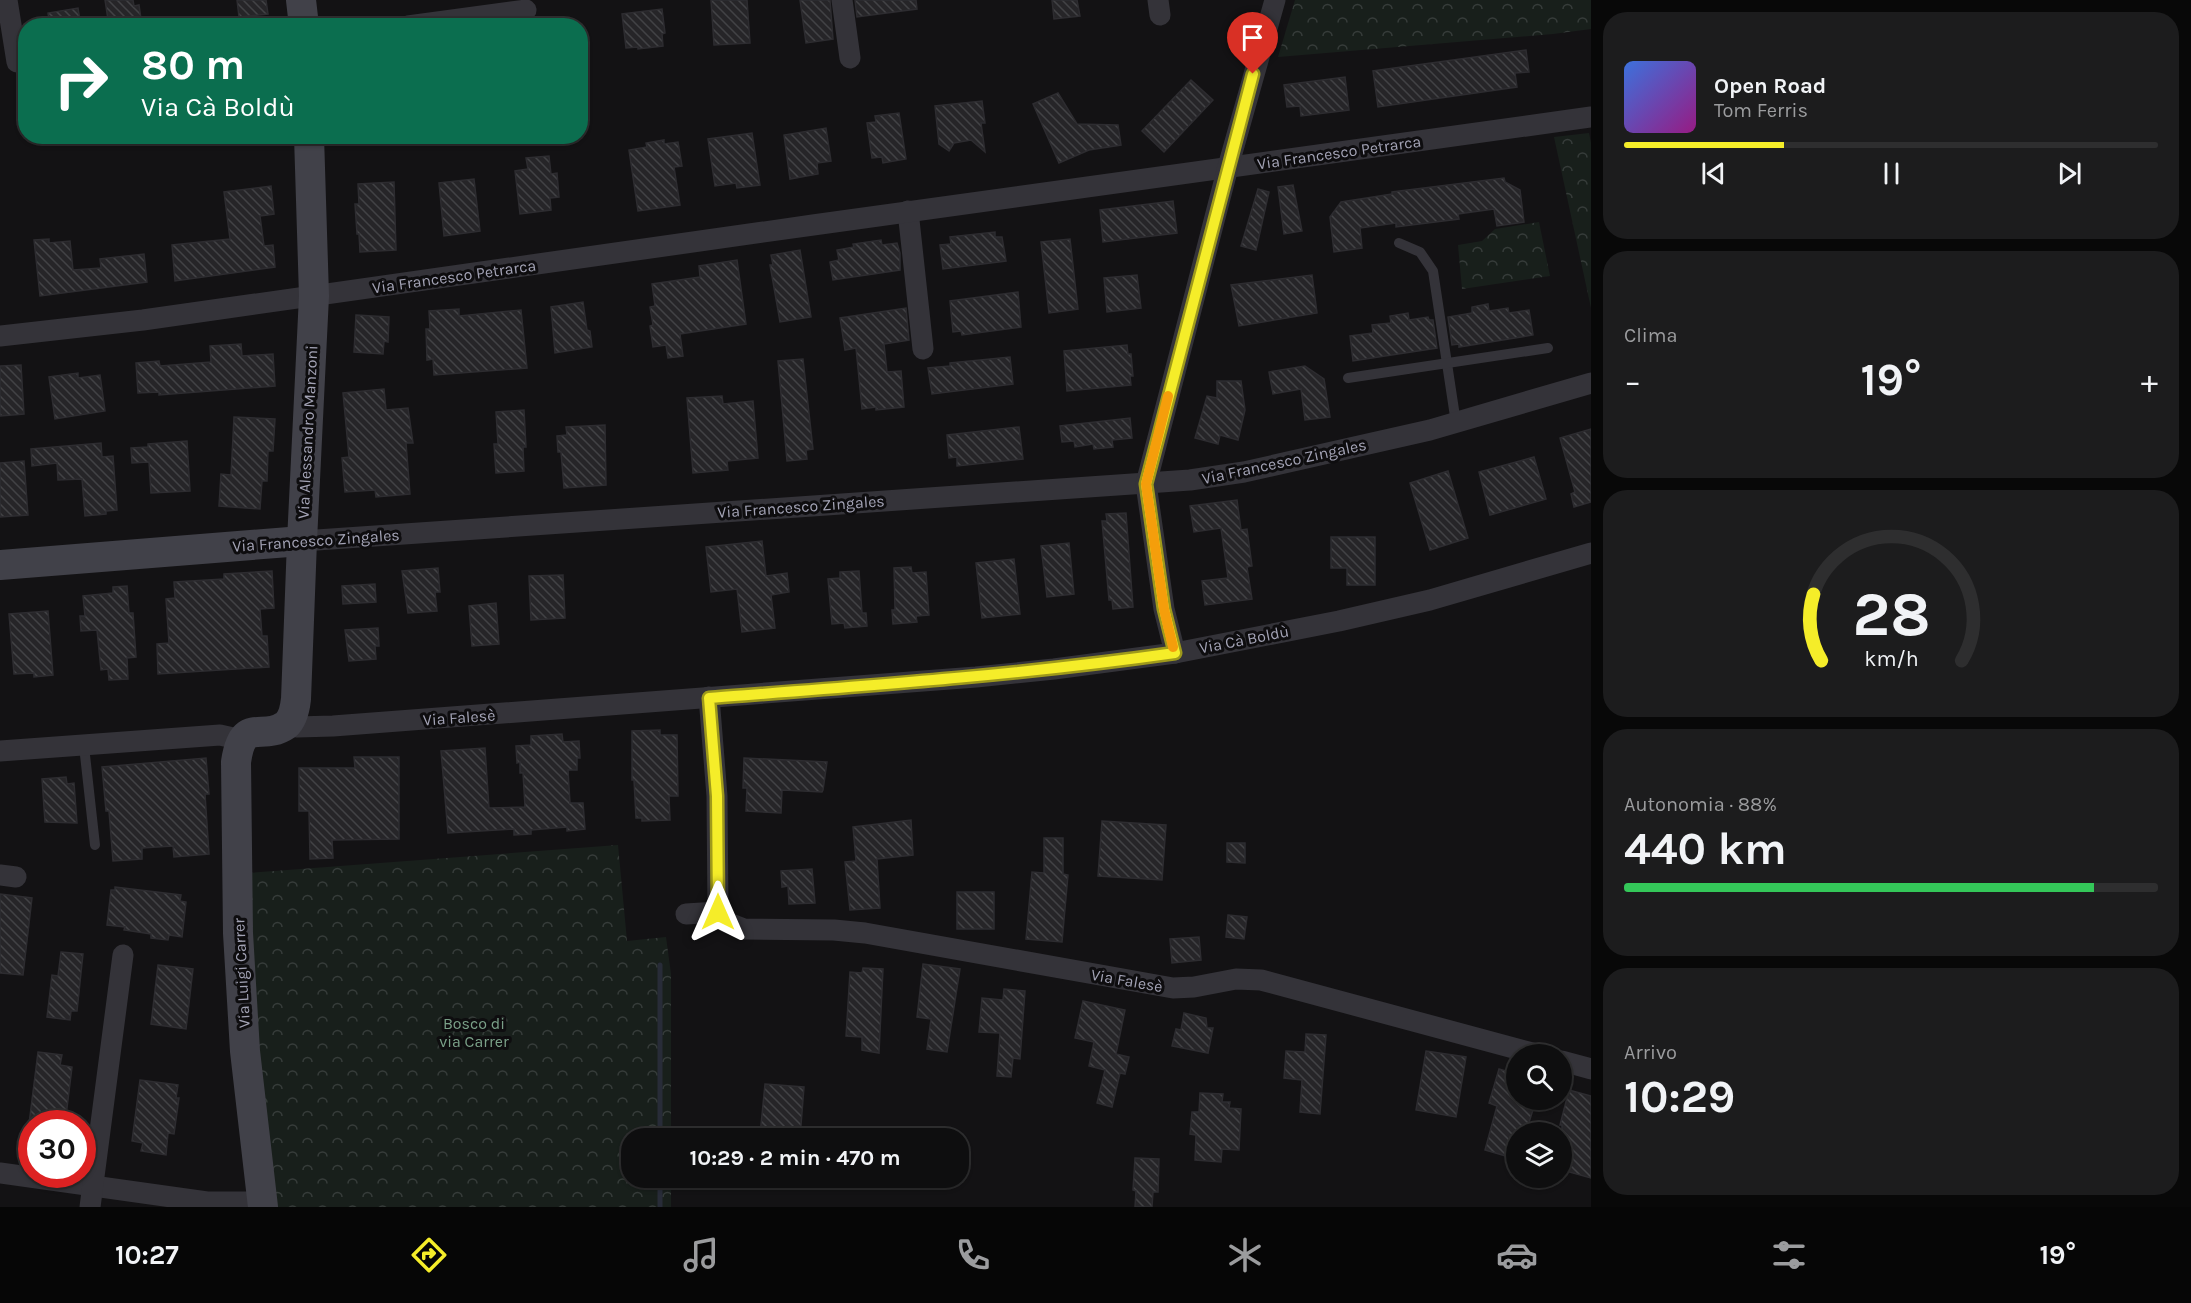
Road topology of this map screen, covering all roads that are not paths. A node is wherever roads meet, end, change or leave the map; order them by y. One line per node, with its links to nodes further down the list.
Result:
1 (7, 0): 9 (street)
2 (301, 0): 6 (street)
3 (842, 0): 8 (street)
4 (1275, 0): 12 (street)
5 (526, 10): 7 (street)
6 (303, 18)
7 (467, 18)
8 (850, 58)
9 (17, 62)
10 (1591, 117): 12 (street, Via Francesco Petrarca)
11 (309, 144): 15 (street, Via Alessandro Manzoni)
12 (1228, 167): 13 (street, Via Francesco Petrarca); 23 (street)
13 (908, 211): 15 (street, Via Francesco Petrarca); 18 (street)
14 (1399, 243): 19 (lane)
15 (314, 296): 16 (street, Via Francesco Petrarca); 24 (street, Via Alessandro Manzoni)
16 (0, 336)
17 (1548, 348): 19 (lane)
18 (923, 349)
19 (1447, 363): 20 (lane); 22 (lane)
20 (1348, 378)
21 (1591, 383): 22 (street, Via Francesco Zingales)
22 (1456, 423): 23 (street, Via Francesco Zingales)
23 (1146, 484): 24 (street, Via Francesco Zingales); 27 (street)
24 (302, 541): 26 (street, Via Francesco Zingales); 29 (street, Via Alessandro Manzoni)
25 (1591, 553): 27 (street, Via Cà Boldù)
26 (0, 565)
27 (1175, 653): 28 (street, Via Cà Boldù)
28 (709, 698): 29 (street, Via Falesè); 34 (street)
29 (286, 725): 30 (street, Via Falesè)
30 (242, 740): 31 (street, Via Falesè); 45 (street, Via Luigi Carrer)
31 (84, 746): 32 (street, Via Falesè); 33 (lane)
32 (0, 751)
33 (95, 845)
34 (718, 912): 35 (street); 37 (street, Via Falesè)
35 (686, 915)
36 (123, 955): 40 (street)
37 (1506, 1046)
38 (1572, 1064): 39 (street)
39 (1591, 1069)
40 (96, 1163)
41 (0, 1173): 42 (street)
42 (18, 1176)
43 (96, 1186): 45 (street)
44 (93, 1188): 46 (street)
45 (262, 1204)
46 (90, 1207)

